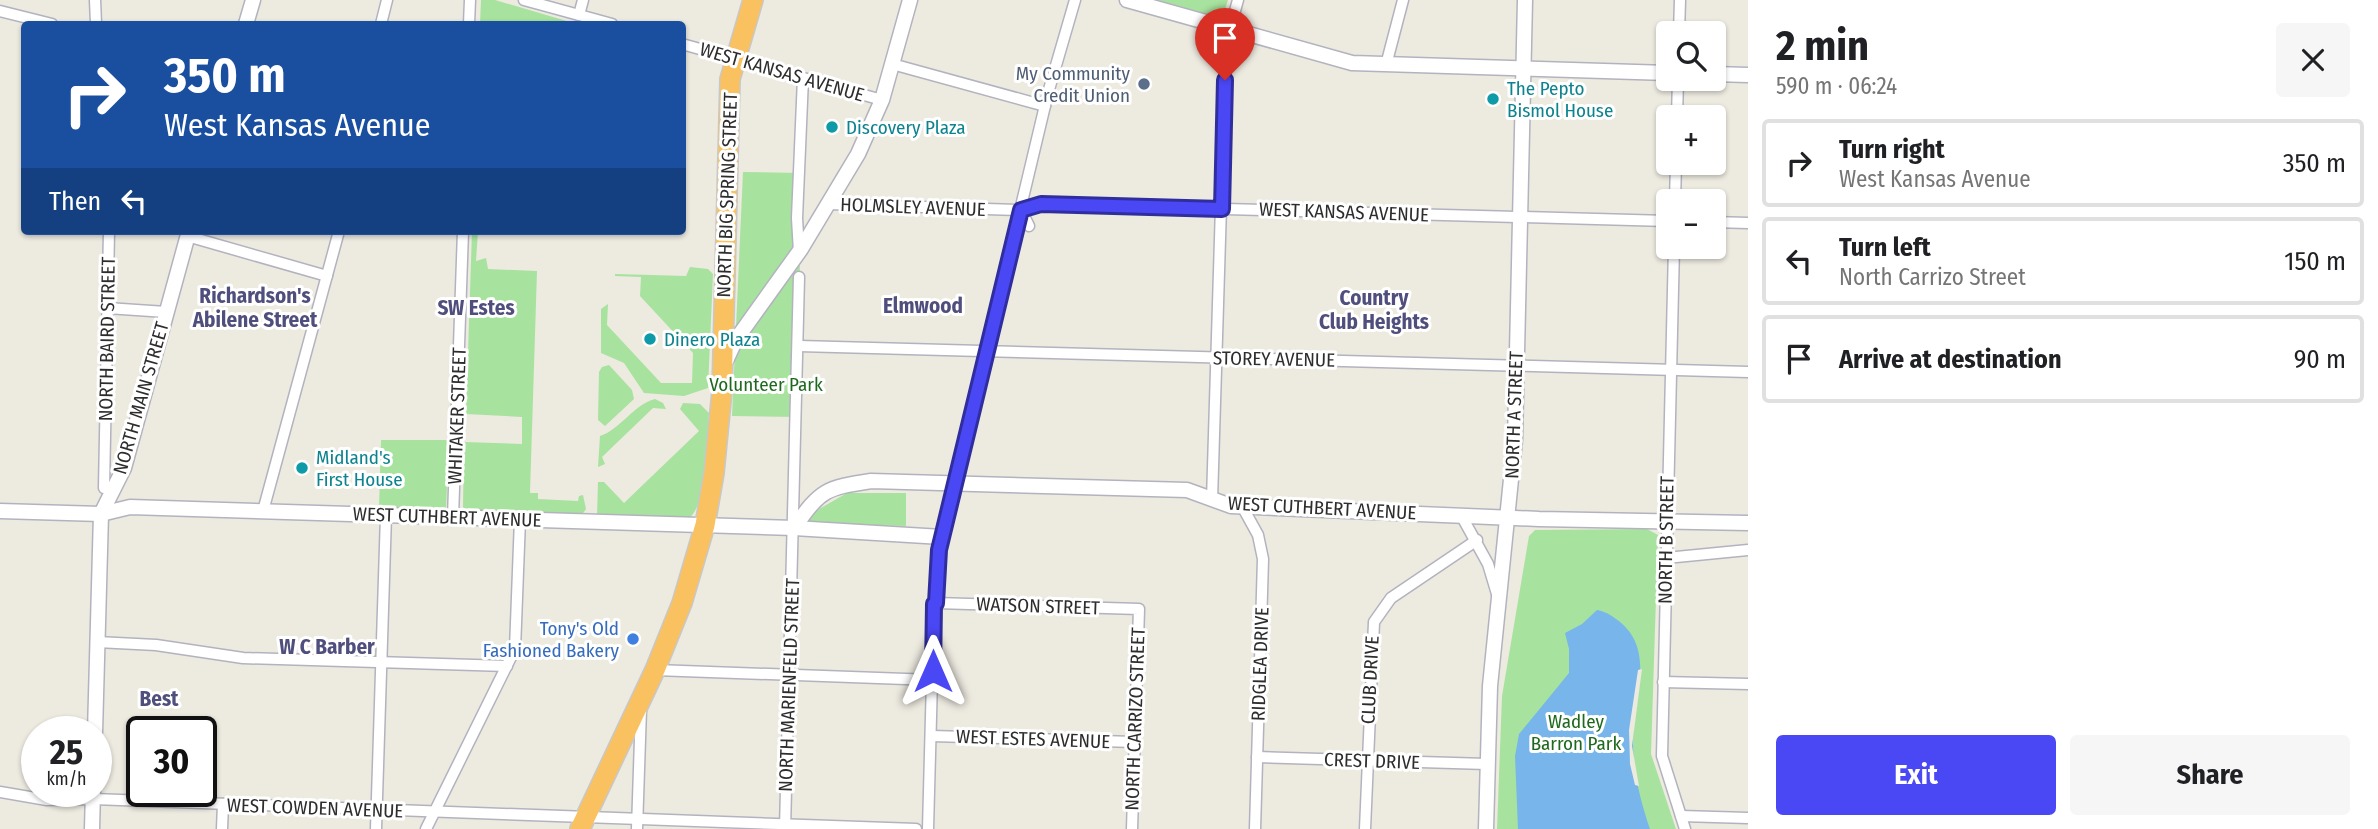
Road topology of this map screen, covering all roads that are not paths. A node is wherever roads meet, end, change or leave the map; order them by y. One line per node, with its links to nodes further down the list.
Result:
1 (95, 0): 18 (street)
2 (253, 0): 19 (street)
3 (387, 0): 20 (street)
4 (470, 0): 21 (street)
5 (524, 0): 16 (street)
6 (583, 0): 16 (street)
7 (752, 0): 26 (highway, NORTH BIG SPRING STREET)
8 (910, 0): 27 (street)
9 (1075, 0): 35 (street)
10 (1127, 0): 24 (street)
11 (1238, 0): 24 (street)
12 (1403, 0): 28 (street)
13 (1525, 0): 29 (street, NORTH A STREET)
14 (1680, 0): 23 (street)
15 (0, 10): 17 (street)
16 (579, 15): 22 (street)
17 (41, 21)
18 (96, 21)
19 (247, 21)
20 (382, 21)
21 (469, 21)
22 (601, 21)
23 (1679, 21)
24 (1231, 29): 28 (street); 37 (street)
25 (686, 45): 26 (street, WEST KANSAS AVENUE)
26 (737, 59): 33 (street, WEST KANSAS AVENUE); 59 (highway, NORTH BIG SPRING STREET)
27 (892, 64): 34 (street); 35 (street)
28 (1386, 65): 29 (street)
29 (1523, 69): 30 (street); 39 (street, NORTH A STREET)
30 (1656, 73)
31 (1726, 74): 32 (street)
32 (1748, 75)
33 (803, 78): 34 (street, WEST KANSAS AVENUE); 49 (street)
34 (882, 100): 36 (street)
35 (1045, 106): 38 (street)
36 (829, 204): 38 (street, HOLMSLEY AVENUE); 49 (street)
37 (1222, 209): 38 (street, WEST KANSAS AVENUE); 39 (street, WEST KANSAS AVENUE); 57 (street)
38 (1021, 210): 43 (street); 56 (street)
39 (1520, 217): 40 (street, WEST KANSAS AVENUE); 58 (street, NORTH A STREET)
40 (1656, 221)
41 (1726, 222): 42 (street)
42 (1748, 223)
43 (1029, 226)
44 (109, 235): 53 (street, NORTH BAIRD STREET)
45 (188, 235): 54 (street, NORTH MAIN STREET)
46 (191, 235): 51 (street)
47 (338, 235): 51 (street)
48 (463, 235): 71 (street, WHITAKER STREET)
49 (799, 251): 59 (street)
50 (1674, 259): 60 (street, NORTH B STREET)
51 (327, 276): 67 (street)
52 (799, 277): 55 (street, NORTH MARIENFELD STREET)
53 (107, 308): 54 (street); 63 (street, NORTH BAIRD STREET)
54 (166, 312): 68 (street, NORTH MAIN STREET)
55 (799, 346): 56 (street, STOREY AVENUE); 77 (street, NORTH MARIENFELD STREET)
56 (987, 351): 57 (street, STOREY AVENUE); 62 (street)
57 (1217, 358): 58 (street, STOREY AVENUE); 64 (street)
58 (1516, 366): 60 (street, STOREY AVENUE); 72 (street, NORTH A STREET)
59 (723, 369): 76 (highway, NORTH BIG SPRING STREET)
60 (1671, 369): 61 (street, STOREY AVENUE); 74 (street, NORTH B STREET)
61 (1748, 372)
62 (955, 484): 64 (street, WEST CUTHBERT AVENUE); 77 (street, WEST CUTHBERT AVENUE); 78 (street)
63 (104, 488)
64 (1212, 500): 65 (street, WEST CUTHBERT AVENUE)
65 (1242, 506): 69 (street, WEST CUTHBERT AVENUE); 97 (street, RIDGLEA DRIVE)
66 (0, 511): 68 (street, WEST CUTHBERT AVENUE)
67 (263, 511): 68 (street, WEST CUTHBERT AVENUE); 70 (street, WEST CUTHBERT AVENUE)
68 (101, 514): 85 (street, NORTH MAIN STREET)
69 (1461, 514): 72 (street, WEST CUTHBERT AVENUE); 79 (street)
70 (386, 515): 71 (street, WEST CUTHBERT AVENUE); 86 (street)
71 (453, 517): 73 (street, WEST CUTHBERT AVENUE)
72 (1509, 517): 74 (street, WEST CUTHBERT AVENUE); 82 (street, NORTH A STREET)
73 (520, 519): 76 (street, WEST CUTHBERT AVENUE); 87 (street)
74 (1666, 521): 75 (street, WEST CUTHBERT AVENUE); 81 (street, NORTH B STREET)
75 (1748, 523)
76 (705, 525): 77 (street, WEST CUTHBERT AVENUE); 88 (highway, NORTH BIG SPRING STREET)
77 (794, 534): 78 (street, WEST CUTHBERT AVENUE); 89 (street, NORTH MARIENFELD STREET)
78 (942, 537): 83 (street)
79 (1476, 540): 82 (street); 98 (street, CLUB DRIVE)
80 (1748, 550): 81 (street)
81 (1665, 558): 91 (street, NORTH B STREET)
82 (1498, 598): 99 (street, NORTH A STREET)
83 (936, 603): 84 (street, WATSON STREET); 90 (street)
84 (1139, 609): 96 (street, NORTH CARRIZO STREET)
85 (97, 642): 86 (street); 94 (street, NORTH MAIN STREET)
86 (381, 663): 87 (street); 105 (street)
87 (507, 666): 106 (street)
88 (655, 670): 89 (street); 93 (highway, NORTH BIG SPRING STREET)
89 (789, 675): 90 (street); 111 (street, NORTH MARIENFELD STREET)
90 (933, 680): 95 (street)
91 (1663, 682): 92 (street); 107 (street, NORTH B STREET)
92 (1748, 684)
93 (641, 703): 109 (highway, NORTH BIG SPRING STREET); 110 (street)
94 (95, 716)
95 (932, 736): 96 (street, WEST ESTES AVENUE); 117 (street)
96 (1134, 741): 118 (street, NORTH CARRIZO STREET)
97 (1257, 757): 98 (street, CREST DRIVE); 119 (street, RIDGLEA DRIVE)
98 (1367, 760): 99 (street, CREST DRIVE); 120 (street, CLUB DRIVE)
99 (1488, 764): 121 (street, NORTH A STREET)
100 (0, 792): 101 (street, WEST COWDEN AVENUE)
101 (21, 796)
102 (112, 796): 103 (street, WEST COWDEN AVENUE)
103 (223, 804): 105 (street, WEST COWDEN AVENUE); 113 (street)
104 (93, 807): 112 (street)
105 (377, 810): 106 (street, WEST COWDEN AVENUE); 114 (street)
106 (435, 812): 109 (street, WEST COWDEN AVENUE); 115 (street)
107 (1681, 816): 108 (street); 122 (street, NORTH B STREET)
108 (1748, 818)
109 (583, 823): 110 (street, WEST COWDEN AVENUE)
110 (637, 824): 111 (street, WEST COWDEN AVENUE)
111 (785, 827): 116 (street, WEST COWDEN AVENUE)
112 (92, 829)
113 (222, 829)
114 (376, 829)
115 (426, 829)
116 (916, 829)
117 (928, 829)
118 (1132, 829)
119 (1255, 829)
120 (1365, 829)
121 (1486, 829)
122 (1685, 829)

